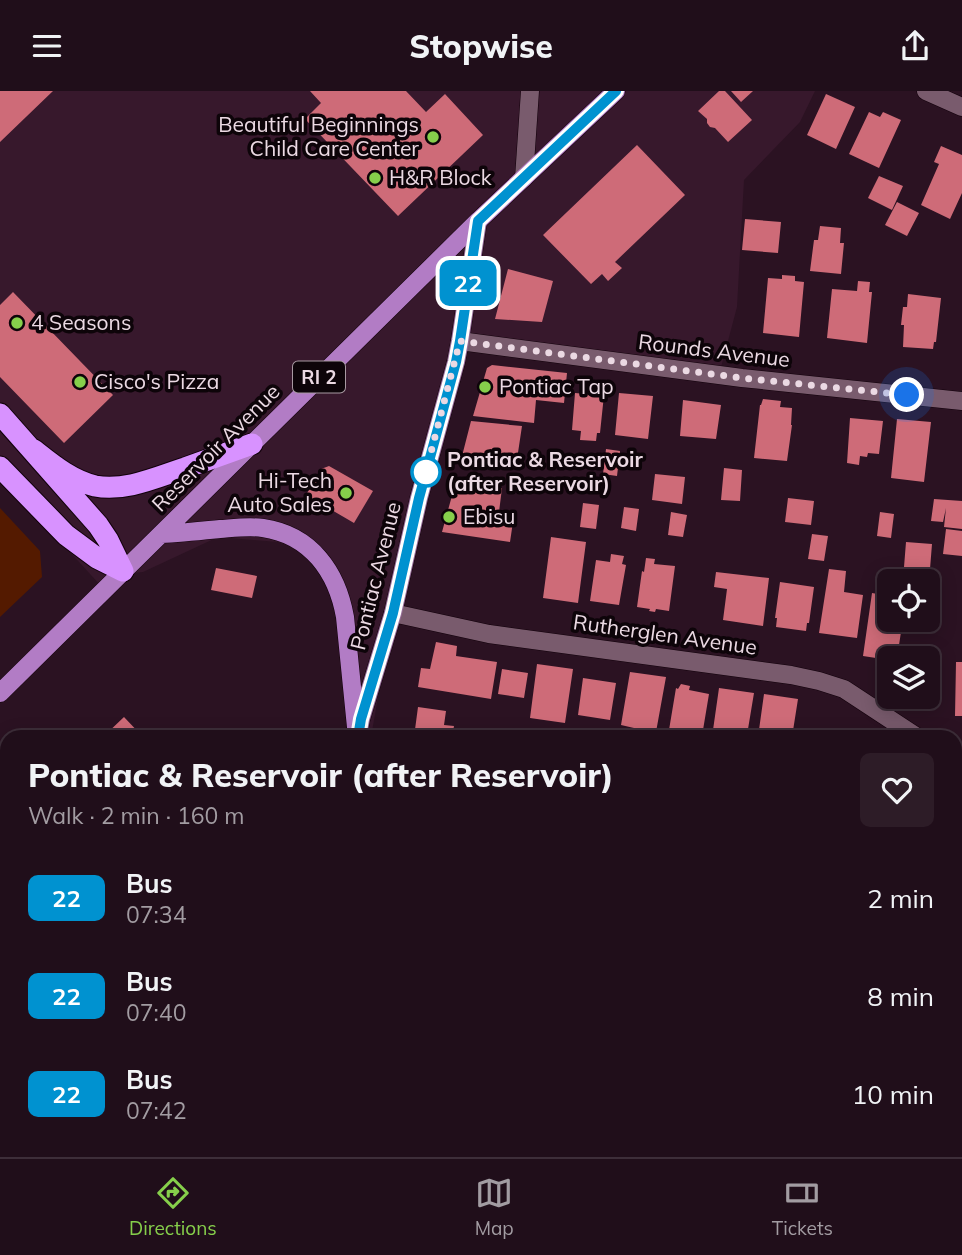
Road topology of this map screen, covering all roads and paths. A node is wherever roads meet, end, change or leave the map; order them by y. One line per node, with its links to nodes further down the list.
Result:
1 (530, 91): 5 (street)
2 (616, 91): 5 (main road, Reservoir Avenue / RI 2)
3 (926, 91): 4 (street)
4 (962, 107)
5 (524, 178): 6 (main road, Reservoir Avenue / RI 2)
6 (478, 221): 7 (main road, Pontiac Avenue); 10 (main road, Reservoir Avenue / RI 2)
7 (460, 341): 8 (street, Rounds Avenue); 15 (main road, Pontiac Avenue)
8 (962, 401)
9 (0, 414): 11 (highway)
10 (252, 444): 11 (highway); 13 (main road, Reservoir Avenue / RI 2)
11 (34, 450): 14 (highway)
12 (0, 467): 14 (highway)
13 (161, 534): 14 (main road, Reservoir Avenue / RI 2); 17 (main road)
14 (123, 571): 16 (main road, Reservoir Avenue / RI 2)
15 (393, 613): 18 (main road, Pontiac Avenue); 19 (street, Rutherglen Avenue)
16 (0, 693)
17 (356, 730)
18 (359, 730)
19 (906, 730)

